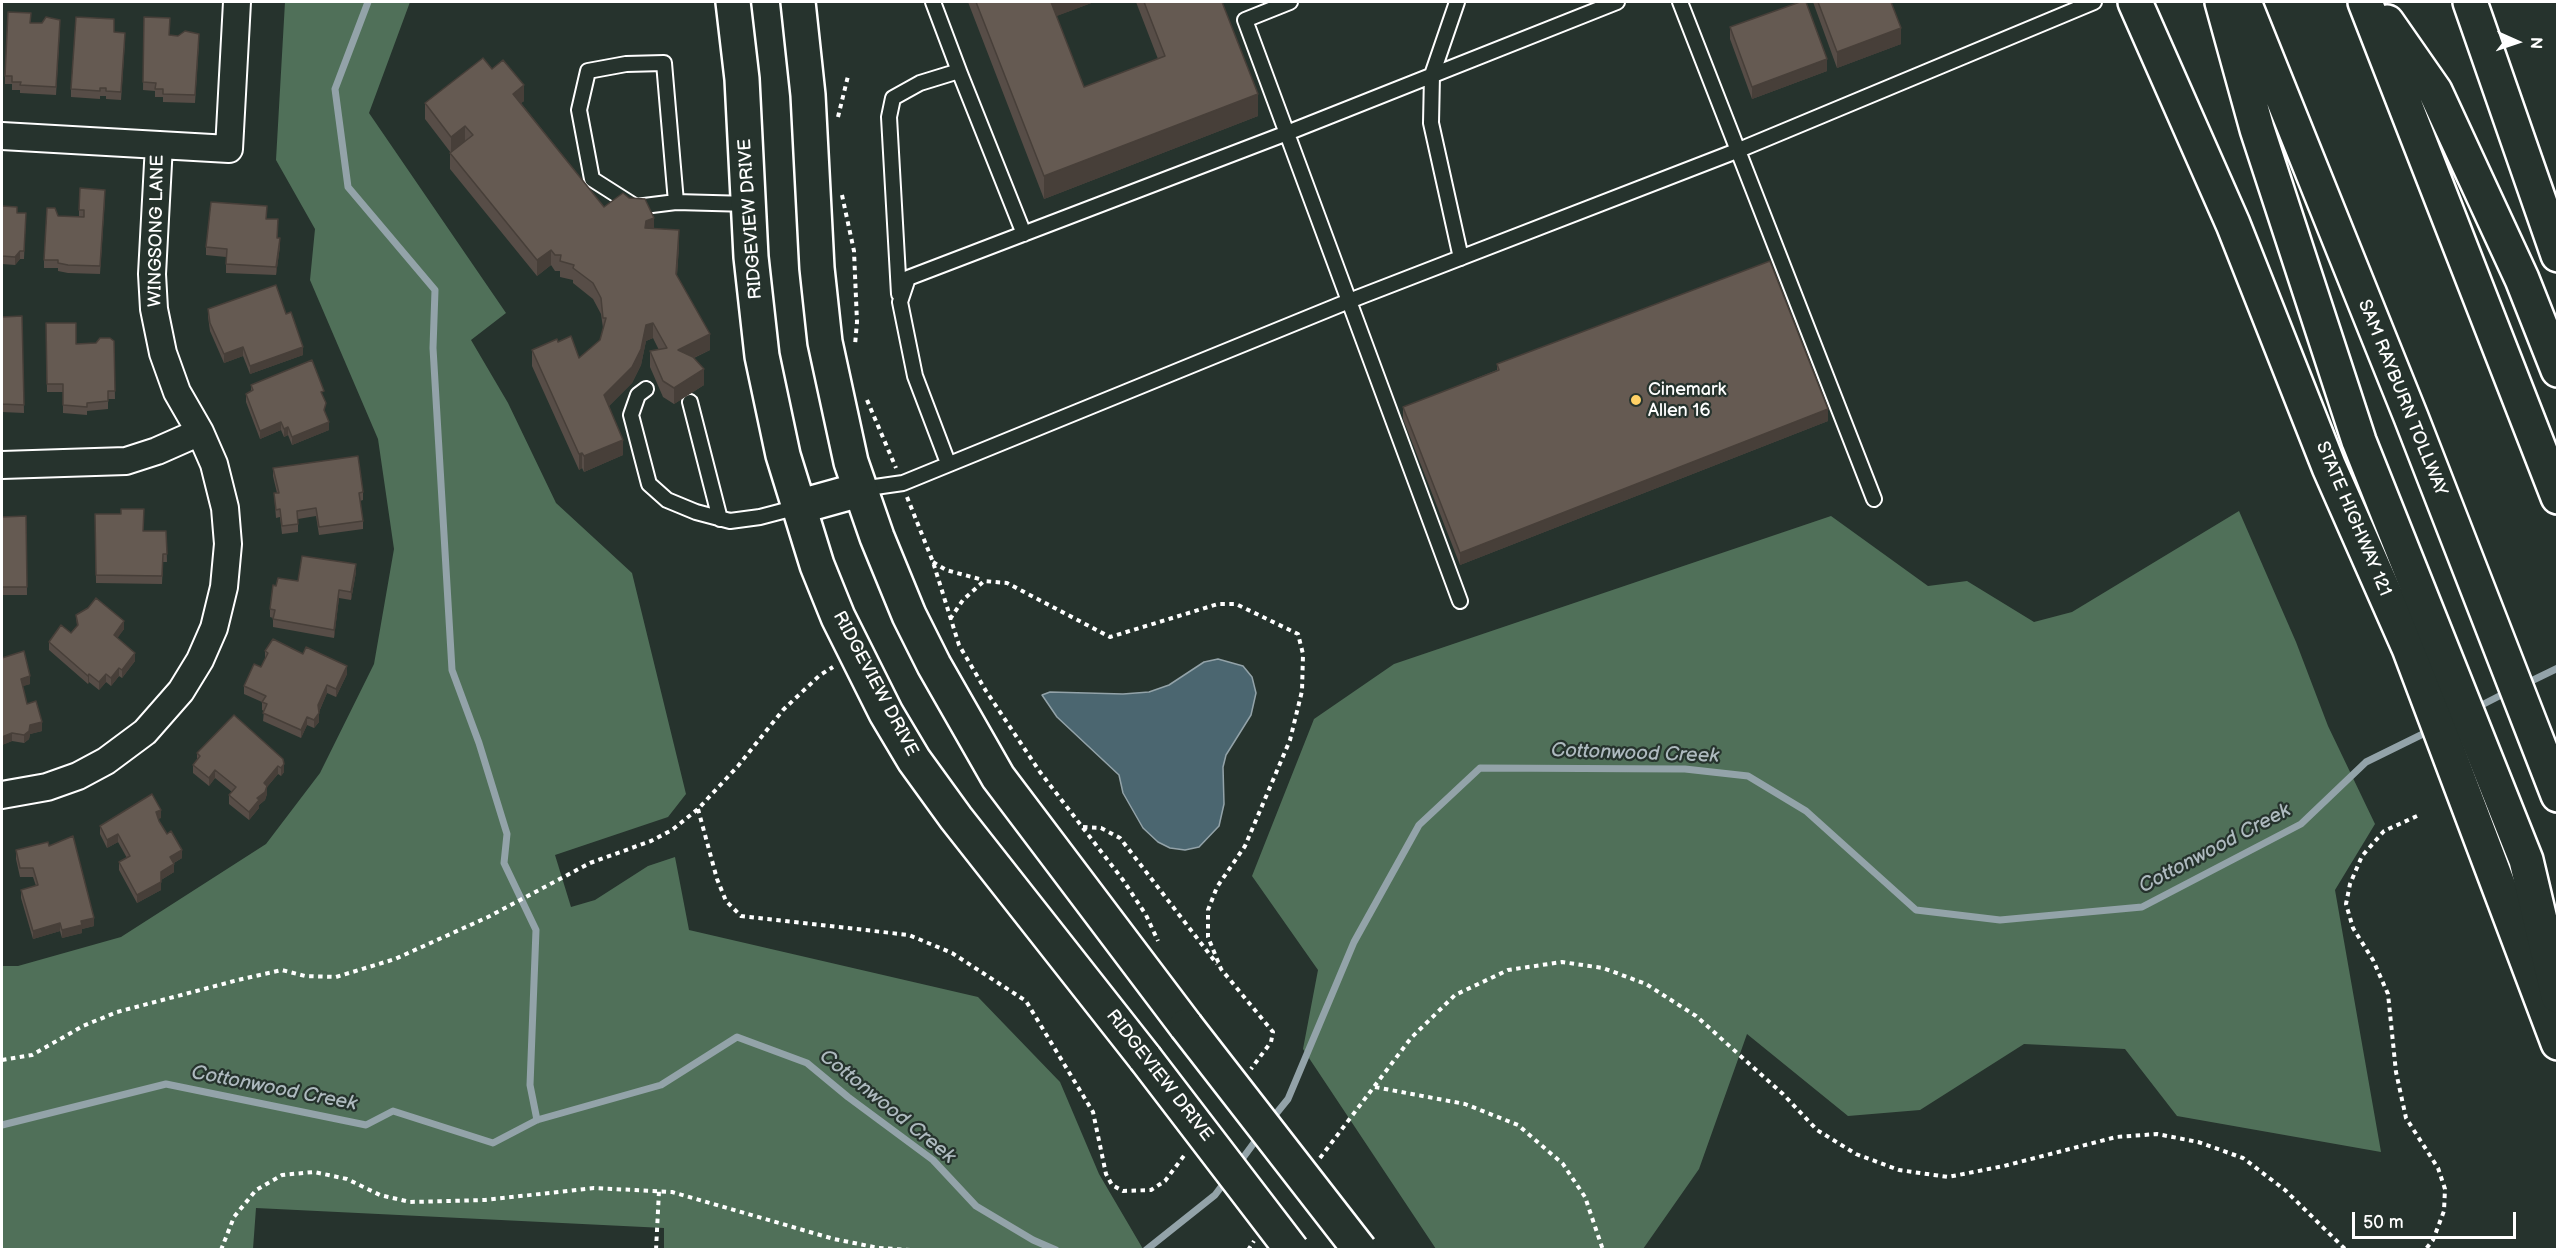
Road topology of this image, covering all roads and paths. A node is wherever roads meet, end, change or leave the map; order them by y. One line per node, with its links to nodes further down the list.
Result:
1 (237, 2): 22 (street)
2 (733, 2): 26 (main road, RIDGEVIEW DRIVE)
3 (798, 2): 41 (main road)
4 (933, 2): 16 (lane)
5 (1290, 2): 20 (lane)
6 (1457, 2): 17 (lane)
7 (1617, 2): 17 (lane)
8 (1680, 2): 23 (lane)
9 (2094, 2): 23 (lane)
10 (2135, 2): 59 (main road, STATE HIGHWAY 121)
11 (2222, 2): 58 (main road)
12 (2244, 2): 52 (main road, SAM RAYBURN TOLLWAY)
13 (2365, 2): 42 (main road)
14 (2372, 2): 33 (main road)
15 (2470, 2): 28 (main road)
16 (959, 71): 27 (lane); 31 (lane)
17 (1432, 75): 20 (lane); 29 (lane)
18 (848, 76): 19 (path)
19 (835, 127)
20 (1287, 133): 27 (lane); 30 (lane)
21 (2, 136): 22 (street)
22 (159, 145): 37 (street, WINGSONG LANE)
23 (1739, 150): 29 (lane); 43 (lane)
24 (841, 192): 32 (path)
25 (676, 202): 25 (lane); 26 (lane)
26 (749, 204): 44 (main road, RIDGEVIEW DRIVE)
27 (1024, 234): 31 (lane)
28 (2558, 255)
29 (1461, 258): 30 (lane)
30 (1349, 301): 38 (lane); 48 (lane)
31 (900, 302): 38 (lane)
32 (854, 346)
33 (2556, 365)
34 (646, 389): 45 (lane)
35 (864, 395): 40 (path)
36 (690, 402): 45 (lane)
37 (200, 432): 39 (street); 51 (street, WINGSONG LANE)
38 (948, 463): 40 (lane)
39 (2, 465)
40 (903, 483): 41 (lane); 46 (path)
41 (859, 490): 44 (main road); 72 (main road, bridge)
42 (2558, 497)
43 (1874, 499)
44 (798, 507): 45 (lane); 71 (main road, RIDGEVIEW DRIVE, bridge)
45 (720, 519)
46 (933, 562): 47 (path); 49 (path)
47 (984, 581): 49 (path); 57 (path)
48 (1460, 601)
49 (950, 619): 55 (path)
50 (833, 667): 53 (path)
51 (2, 795)
52 (2558, 795)
53 (698, 809): 60 (path); 63 (path)
54 (2417, 816): 75 (path)
55 (1083, 827): 56 (path); 57 (path)
56 (1160, 946)
57 (1221, 969): 61 (path)
58 (2558, 996)
59 (2558, 1043)
60 (2, 1060)
61 (1250, 1070)
62 (1375, 1087): 64 (path); 73 (path); 74 (path)
63 (1193, 1144)
64 (1319, 1159)
65 (659, 1191): 67 (path); 68 (path); 69 (path)
66 (1255, 1240): 70 (path)
67 (221, 1250)
68 (656, 1250)
69 (911, 1250)
70 (1248, 1250)
71 (1292, 1250)
72 (1360, 1250)
73 (1603, 1250)
74 (2346, 1250)
75 (2425, 1250)

